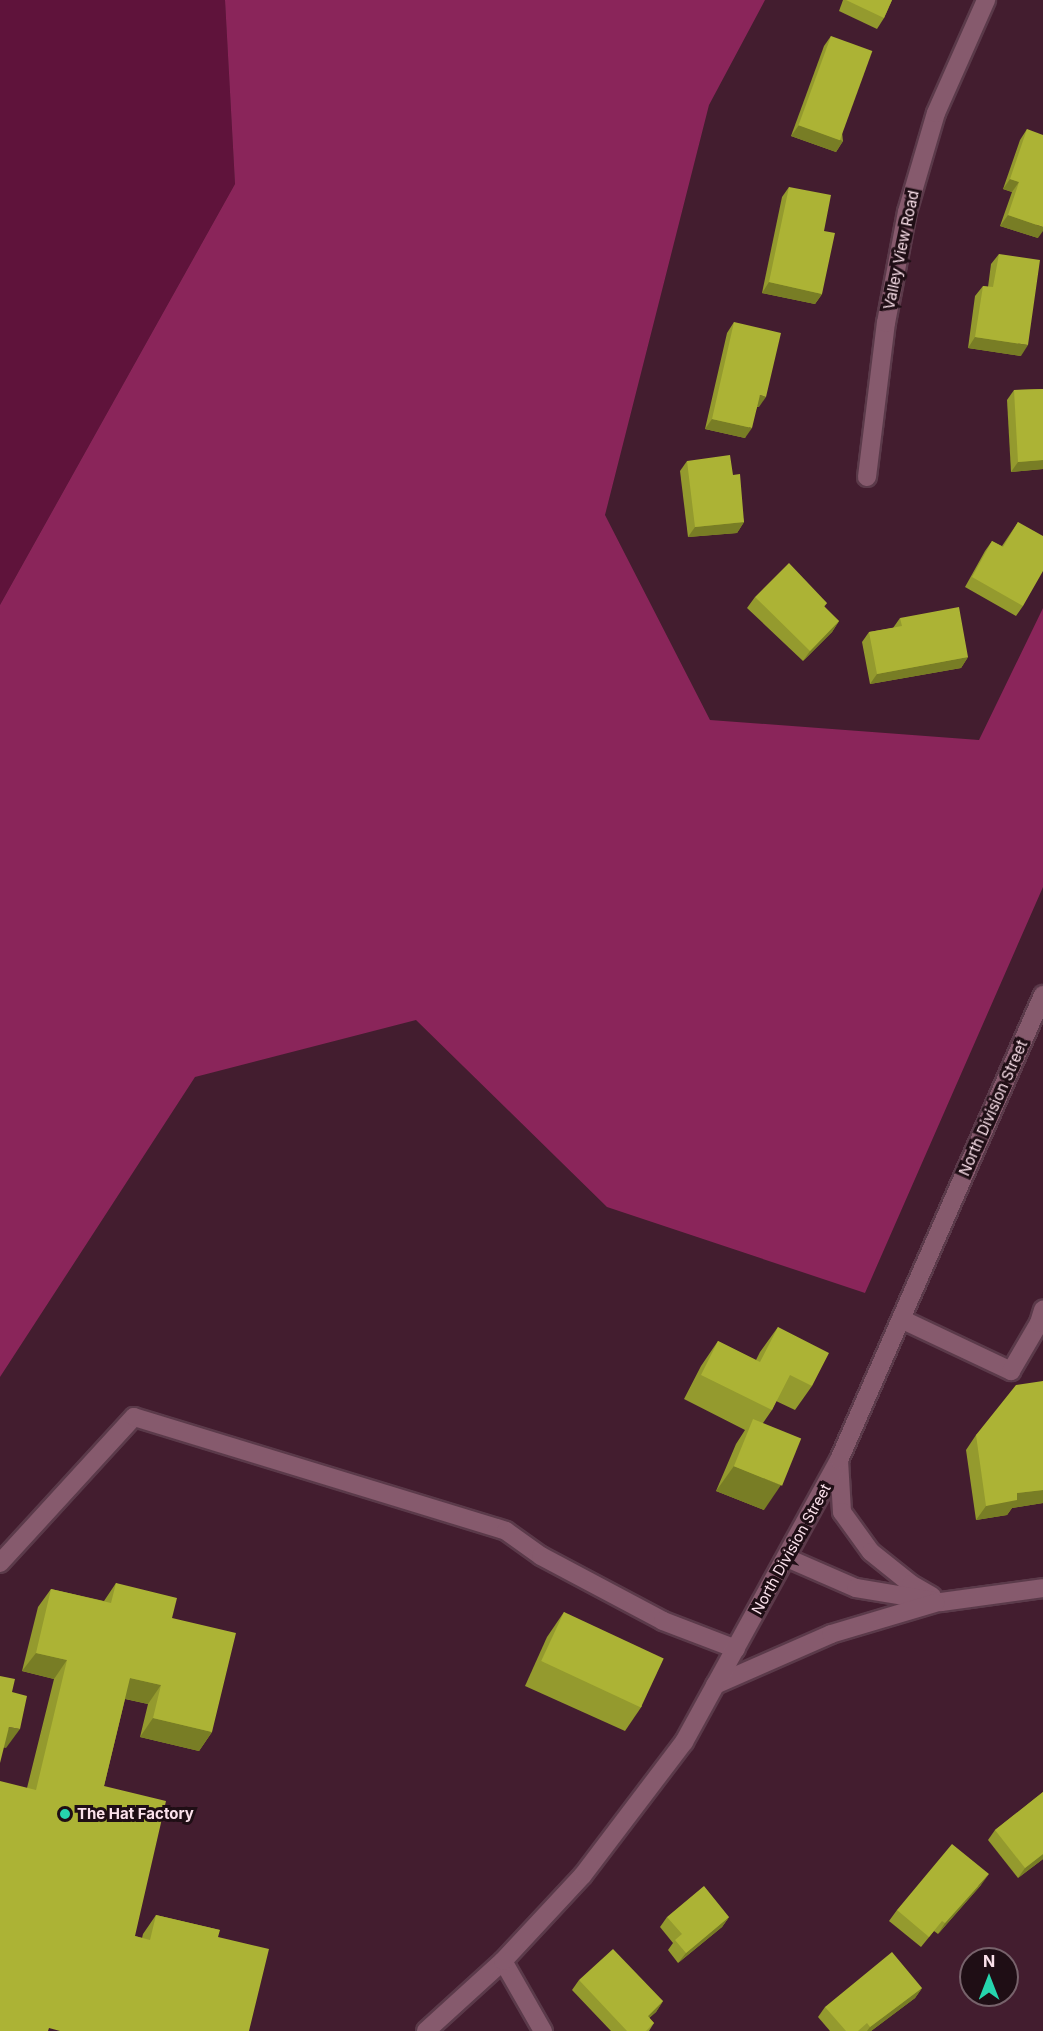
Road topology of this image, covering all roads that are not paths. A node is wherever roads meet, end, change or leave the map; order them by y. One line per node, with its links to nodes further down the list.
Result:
1 (986, 0): 2 (street, Valley View Road)
2 (867, 477)
3 (1043, 995): 4 (street, North Division Street)
4 (1037, 1022): 6 (street, North Division Street)
5 (1043, 1310): 7 (street)
6 (901, 1319): 7 (street); 8 (street, North Division Street)
7 (1035, 1342)
8 (839, 1460): 9 (street, North Division Street); 12 (street)
9 (787, 1558): 12 (street); 13 (street, North Division Street)
10 (0, 1563): 13 (street)
11 (1043, 1588): 12 (street)
12 (941, 1602): 14 (street)
13 (736, 1649): 14 (street, North Division Street)
14 (716, 1685): 15 (street, North Division Street)
15 (503, 1961): 16 (street, North Division Street); 17 (street)
16 (426, 2031)
17 (543, 2031)

